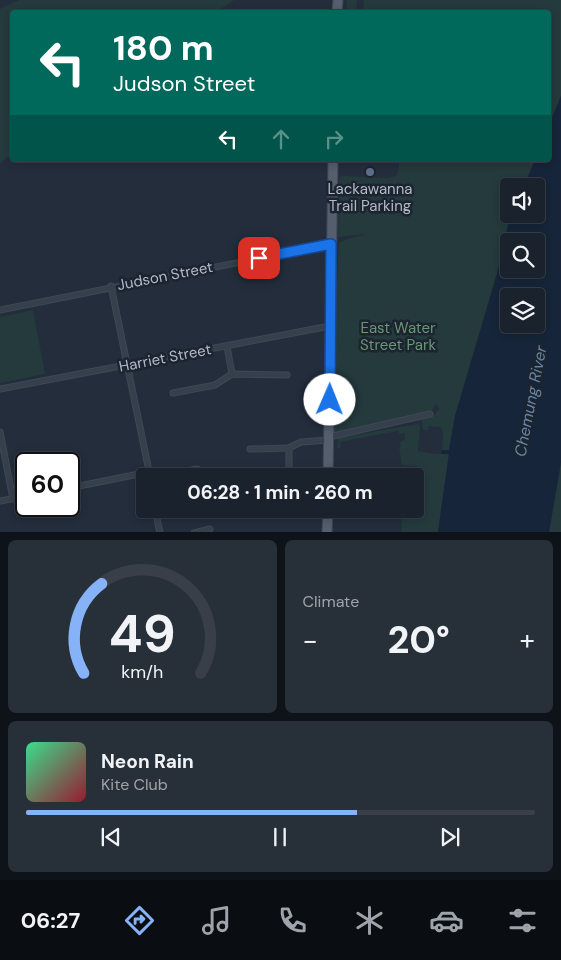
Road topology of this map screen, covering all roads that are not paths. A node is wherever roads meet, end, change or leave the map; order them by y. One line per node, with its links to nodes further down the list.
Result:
1 (333, 162): 2 (main road)
2 (331, 244): 3 (street, Judson Street); 5 (main road)
3 (111, 286): 4 (street, Judson Street); 7 (street)
4 (0, 310)
5 (330, 326): 6 (street, Harriet Street); 14 (main road)
6 (227, 346): 7 (street, Harriet Street); 8 (street)
7 (128, 365): 10 (street, Harriet Street); 17 (street)
8 (232, 374): 9 (street); 11 (street)
9 (286, 375)
10 (0, 389)
11 (173, 393)
12 (430, 414): 14 (street)
13 (0, 432): 22 (street)
14 (329, 439): 15 (street); 19 (main road)
15 (289, 448): 16 (street); 18 (street)
16 (250, 449)
17 (148, 468)
18 (289, 468)
19 (328, 468)
20 (136, 476): 21 (street)
21 (80, 486)
22 (13, 499): 23 (street)
23 (0, 501)
24 (158, 518): 27 (street)
25 (328, 518): 29 (main road)
26 (210, 529): 28 (street)
27 (160, 532)
28 (194, 532)
29 (327, 532)

